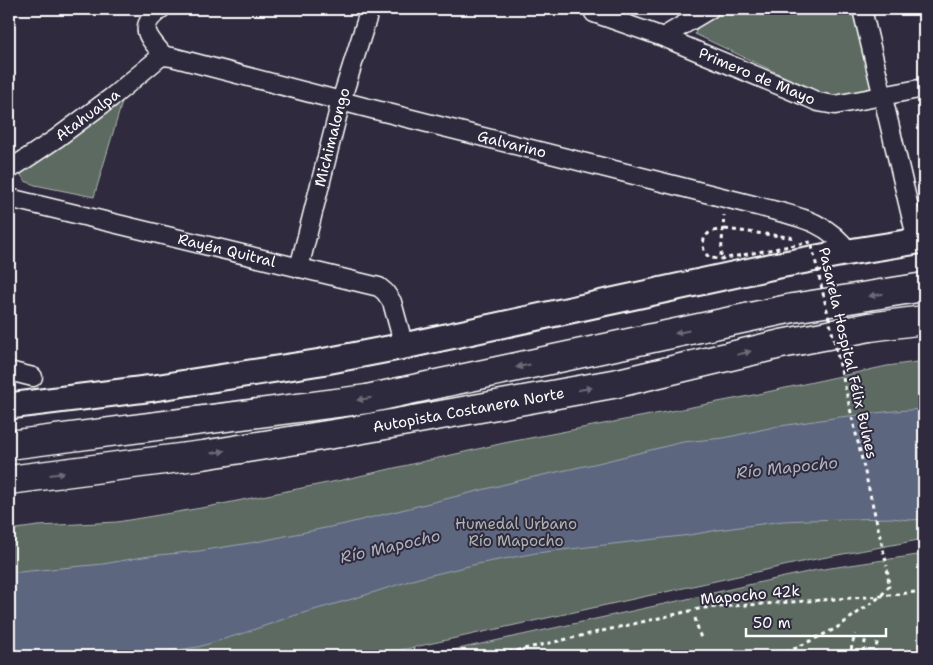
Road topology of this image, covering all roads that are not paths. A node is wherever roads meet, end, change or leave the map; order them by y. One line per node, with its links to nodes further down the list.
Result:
1 (161, 9): 7 (street)
2 (370, 9): 10 (street, Michimalongo)
3 (710, 9): 6 (street)
4 (862, 9): 9 (street)
5 (594, 13): 6 (street, Primero de Mayo)
6 (663, 37): 9 (street, Primero de Mayo)
7 (164, 56): 10 (street, Galvarino); 11 (street, Atahualpa)
8 (924, 88): 9 (street, Primero de Mayo)
9 (882, 96): 13 (street)
10 (342, 101): 14 (street, Galvarino); 15 (street, Michimalongo)
11 (9, 170)
12 (9, 198): 15 (street, Rayén Quitral)
13 (920, 240): 14 (street)
14 (849, 252): 18 (street)
15 (300, 268): 18 (street, Rayén Quitral)
16 (924, 287): 22 (highway, Autopista Costanera Norte, one-way to 22)
17 (924, 320): 23 (highway, Autopista Costanera Norte, one-way to 17)
18 (404, 346): 21 (street)
19 (9, 371): 20 (street)
20 (34, 376)
21 (9, 406)
22 (9, 445)
23 (9, 480)

